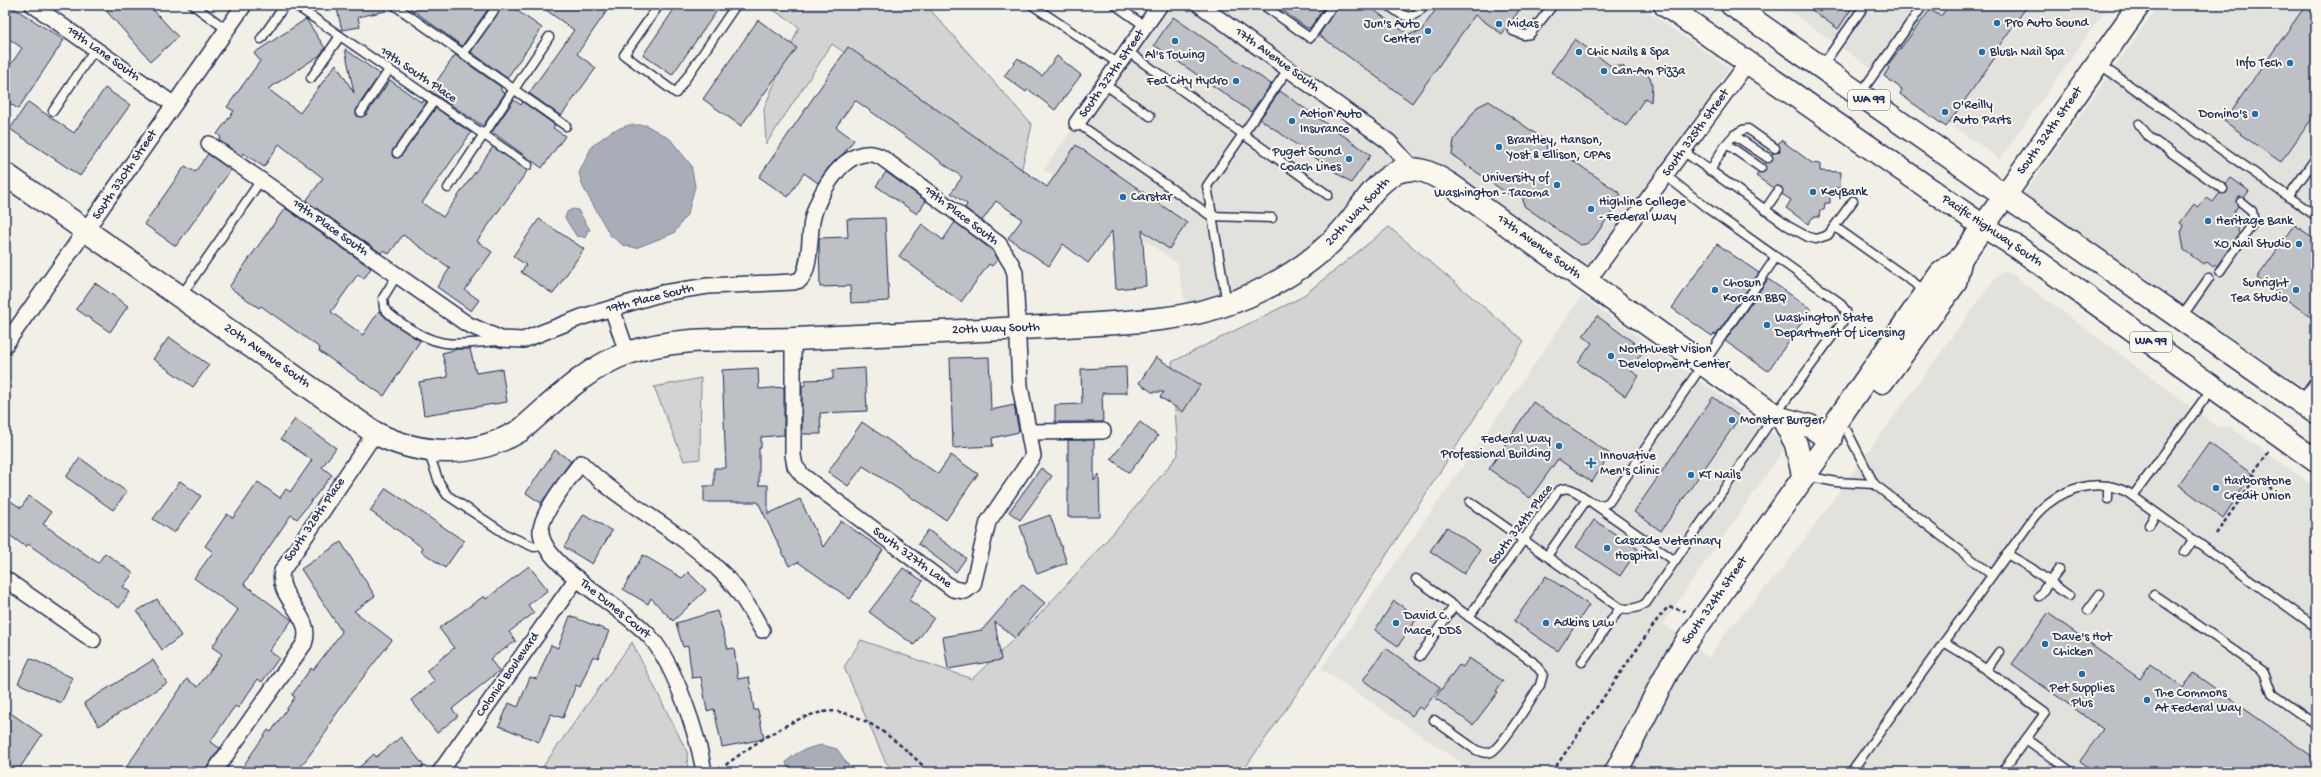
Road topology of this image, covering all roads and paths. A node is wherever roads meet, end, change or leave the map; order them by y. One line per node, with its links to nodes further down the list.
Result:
1 (33, 5): 30 (street, 19th Lane South)
2 (192, 5): 25 (lane)
3 (244, 5): 25 (street, South 330th Street)
4 (285, 5): 29 (lane)
5 (296, 5): 27 (lane, 19th South Place)
6 (394, 5): 32 (lane)
7 (498, 5): 32 (lane)
8 (659, 5): 9 (lane)
9 (736, 5)
10 (1032, 5): 34 (lane)
11 (1115, 5): 24 (lane)
12 (1160, 5): 24 (street, South 327th Street)
13 (1200, 5): 37 (street, 17th Avenue South)
14 (1263, 5): 15 (lane)
15 (1333, 5)
16 (1388, 5): 17 (lane)
17 (1424, 5)
18 (1553, 5): 26 (lane)
19 (1665, 5): 33 (street, Pacific Highway South / WA 99)
20 (1732, 5): 36 (street, WA 99)
21 (1866, 5): 36 (lane)
22 (1923, 5): 42 (lane)
23 (2139, 5): 35 (street, South 324th Street)
24 (1145, 26): 31 (street, South 327th Street)
25 (226, 30): 44 (street, South 330th Street)
26 (1513, 30)
27 (340, 36): 38 (lane, 19th South Place); 39 (lane)
28 (549, 37): 41 (lane)
29 (260, 39)
30 (95, 49): 44 (street, 19th Lane South); 45 (lane)
31 (1127, 51): 34 (street, South 327th Street); 51 (lane)
32 (463, 54): 41 (lane)
33 (1748, 62): 57 (street, South 325th Street); 80 (street, Pacific Highway South / WA 99)
34 (1119, 64): 40 (street, South 327th Street)
35 (2098, 64): 72 (street, South 324th Street); 73 (lane)
36 (1822, 67): 42 (street, WA 99)
37 (1288, 68): 51 (lane); 62 (street, 17th Avenue South)
38 (389, 70): 43 (lane, 19th South Place); 46 (lane)
39 (311, 78)
40 (1104, 84): 47 (lane); 48 (street, South 327th Street)
41 (514, 90): 50 (lane); 52 (lane)
42 (1860, 94): 72 (street, WA 99)
43 (434, 101): 52 (lane, 19th South Place); 58 (lane)
44 (173, 104): 82 (street, South 330th Street)
45 (53, 111)
46 (361, 112)
47 (1150, 116)
48 (1077, 123): 77 (lane)
49 (2139, 124): 69 (lane)
50 (566, 126)
51 (1243, 134): 71 (lane); 77 (lane)
52 (484, 135): 61 (lane, 19th South Place); 68 (lane)
53 (1734, 135): 55 (lane); 56 (lane); 59 (lane)
54 (209, 144): 67 (street, 19th Place South)
55 (1728, 144): 63 (lane); 64 (lane)
56 (1775, 148)
57 (1683, 150): 64 (lane); 66 (street, South 325th Street)
58 (397, 153)
59 (1768, 158)
60 (2316, 158): 73 (lane)
61 (528, 165)
62 (1412, 168): 88 (street, 17th Avenue South); 91 (street, 20th Way South)
63 (1761, 168)
64 (1710, 171): 76 (lane)
65 (5, 174): 82 (street, 20th Avenue South)
66 (1665, 175): 83 (lane); 88 (street, South 325th Street)
67 (261, 180): 86 (street, 19th Place South); 90 (lane)
68 (448, 188)
69 (2223, 189)
70 (1778, 191): 76 (lane)
71 (1328, 195)
72 (2006, 195): 80 (street, South 324th Street); 93 (street, WA 99)
73 (2288, 197): 78 (lane)
74 (1853, 201): 81 (lane)
75 (2241, 202): 85 (lane)
76 (1765, 210): 81 (lane)
77 (1211, 216): 79 (lane); 91 (lane)
78 (2316, 216)
79 (1272, 218)
80 (1983, 226): 84 (street, South 324th Street); 101 (street, Pacific Highway South / WA 99)
81 (1835, 227): 89 (lane)
82 (86, 231): 90 (street, 20th Avenue South); 97 (street, South 330th Street)
83 (1776, 257): 99 (lane); 105 (lane)
84 (1961, 258): 89 (street, South 324th Street); 109 (street, South 324th Street)
85 (2220, 271)
86 (397, 275): 96 (street, 19th Place South); 96 (lane)
87 (2209, 278): 93 (lane)
88 (1587, 282): 99 (street, 17th Avenue South)
89 (1927, 292): 109 (street, South 324th Street)
90 (181, 296): 108 (street, 20th Avenue South)
91 (1227, 305): 94 (street, 20th Way South)
92 (612, 308): 94 (street, 19th Place South); 96 (street, 19th Place South); 98 (street)
93 (2181, 318): 103 (street, WA 99)
94 (1018, 328): 95 (street, 20th Way South); 107 (street, South 327th Lane)
95 (793, 339): 98 (street, 20th Way South); 107 (street, South 327th Lane)
96 (509, 340)
97 (5, 345)
98 (627, 353): 104 (street, 20th Way South)
99 (1703, 366): 105 (street, 17th Avenue South); 121 (lane)
100 (2316, 380): 103 (lane)
101 (2214, 387): 102 (street, Pacific Highway South / WA 99); 119 (lane)
102 (2235, 402): 110 (street); 113 (street, Pacific Highway South / WA 99)
103 (2308, 407)
104 (547, 408): 111 (street, 20th Avenue South)
105 (1779, 417): 109 (street, 17th Avenue South); 115 (street, 17th Avenue South); 132 (lane)
106 (1103, 431): 107 (street)
107 (1029, 432)
108 (375, 433): 111 (street, 20th Avenue South); 160 (street, South 328th Place)
109 (1838, 435): 115 (street, South 324th Street); 116 (lane)
110 (2316, 442)
111 (428, 450): 128 (lane)
112 (2268, 452): 114 (path)
113 (2316, 461)
114 (2252, 474): 118 (path); 125 (path)
115 (1804, 475): 116 (lane); 147 (street, South 324th Street)
116 (1874, 484): 134 (lane)
117 (2108, 486): 119 (lane); 120 (lane); 130 (lane)
118 (2275, 495)
119 (2133, 496): 123 (lane)
120 (2108, 499)
121 (1589, 501): 126 (lane, South 324th Place); 131 (lane); 132 (lane)
122 (1470, 502): 126 (lane)
123 (2156, 514): 124 (lane); 127 (lane)
124 (2149, 525)
125 (2216, 534)
126 (1523, 540): 131 (lane); 146 (lane, South 324th Place)
127 (2193, 540): 129 (lane); 148 (lane)
128 (545, 545): 135 (street, The Dunes Court); 149 (street, The Dunes Court)
129 (2185, 552)
130 (2007, 554): 134 (lane); 138 (lane)
131 (1547, 556): 144 (lane)
132 (1675, 561): 144 (lane)
133 (2059, 569): 138 (lane)
134 (1992, 575): 151 (lane)
135 (577, 578): 161 (street, Colonial Boulevard); 162 (street, The Dunes Court)
136 (5, 579): 150 (street)
137 (1416, 579): 143 (lane)
138 (2050, 582): 141 (lane); 142 (lane)
139 (2100, 594): 145 (lane)
140 (2154, 595): 157 (lane)
141 (2039, 596)
142 (2069, 596)
143 (1454, 606): 146 (lane); 153 (lane)
144 (1620, 608): 154 (lane)
145 (2088, 610)
146 (1469, 617): 156 (lane)
147 (1701, 620): 165 (path); 166 (street, South 324th Street)
148 (2316, 627)
149 (762, 630)
150 (93, 640)
151 (1944, 642): 155 (lane); 167 (lane)
152 (1999, 652): 155 (lane)
153 (1420, 656)
154 (1582, 662)
155 (1986, 670): 158 (lane)
156 (1434, 720)
157 (2316, 725)
158 (2026, 739): 159 (lane); 168 (lane)
159 (2070, 771)
160 (214, 772)
161 (440, 772)
162 (704, 772)
163 (716, 772): 164 (path)
164 (929, 772)
165 (1552, 772)
166 (1616, 772)
167 (1851, 772)
168 (2002, 772)

